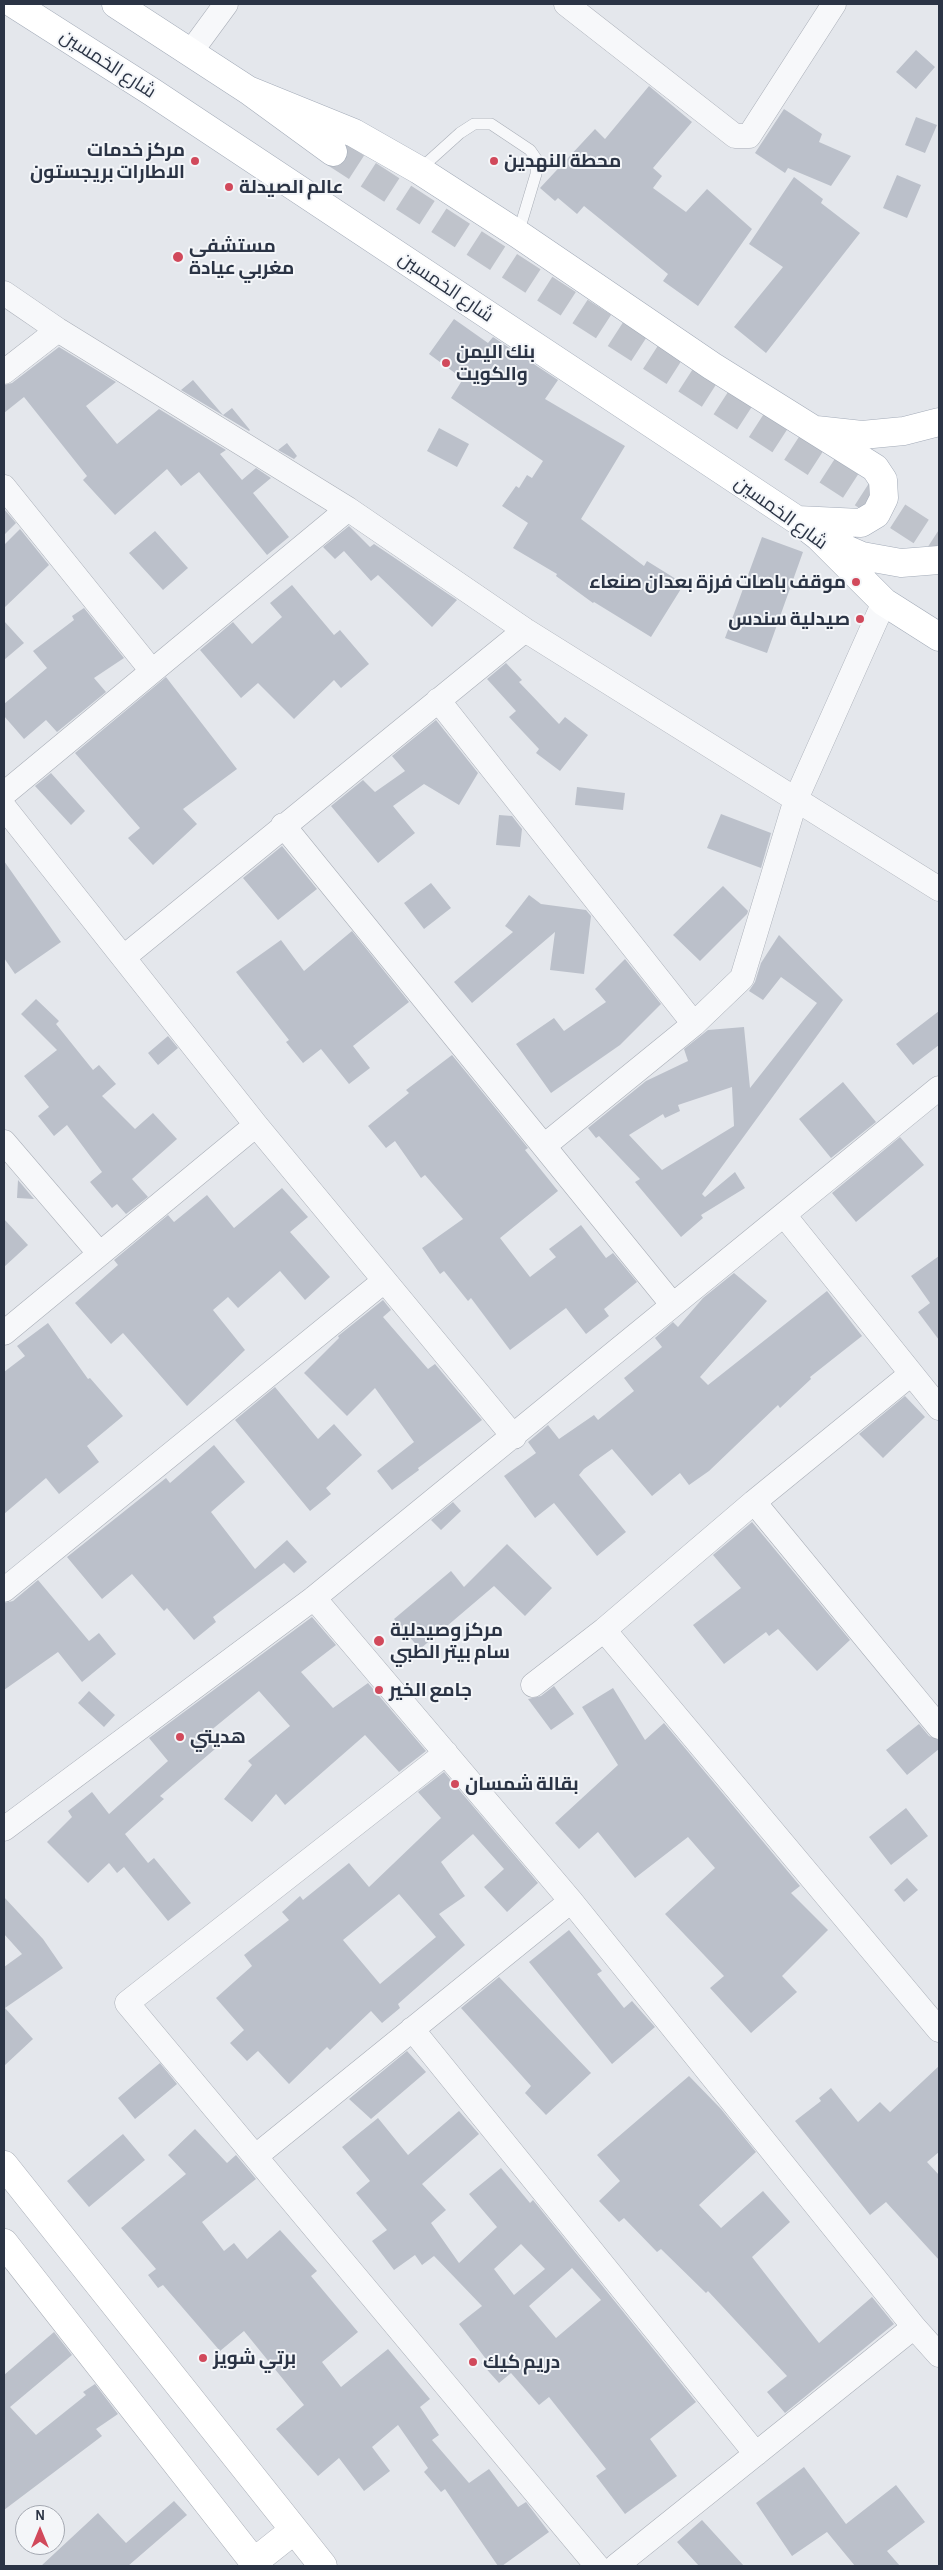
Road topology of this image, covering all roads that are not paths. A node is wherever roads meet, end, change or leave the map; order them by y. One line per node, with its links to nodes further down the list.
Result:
1 (14, 4): 18 (main road, شارع الخمسين)
2 (116, 4): 6 (main road)
3 (226, 4): 6 (street)
4 (566, 4): 5 (street)
5 (834, 4)
6 (190, 53): 7 (main road)
7 (248, 90): 8 (main road); 9 (main road)
8 (333, 152)
9 (419, 170): 10 (main road); 10 (lane)
10 (518, 234): 15 (main road)
11 (4, 294): 12 (street)
12 (58, 330): 13 (street); 17 (street)
13 (4, 372)
14 (939, 422): 15 (main road)
15 (812, 429): 18 (main road)
16 (4, 487): 24 (street)
17 (348, 508): 22 (street); 24 (street)
18 (797, 520): 19 (main road, شارع الخمسين)
19 (819, 538): 20 (main road); 21 (main road, شارع الخمسين)
20 (939, 560)
21 (884, 602): 23 (main road, شارع الخمسين); 27 (street)
22 (525, 630): 25 (street); 27 (street)
23 (939, 637)
24 (152, 671): 26 (street)
25 (438, 700): 29 (street); 32 (street)
26 (4, 794)
27 (796, 799): 30 (street); 32 (street)
28 (4, 807): 31 (street)
29 (282, 825): 31 (street); 36 (street)
30 (939, 889)
31 (124, 957): 34 (street)
32 (694, 1024): 36 (street)
33 (938, 1091): 37 (street)
34 (256, 1125): 38 (street); 39 (street)
35 (4, 1142): 38 (street)
36 (544, 1146): 40 (street)
37 (784, 1216): 40 (street); 42 (street)
38 (100, 1254): 41 (street)
39 (384, 1281): 44 (street); 46 (street)
40 (672, 1304): 44 (street)
41 (4, 1333)
42 (911, 1374): 43 (street); 45 (street)
43 (939, 1408)
44 (514, 1437): 47 (street)
45 (754, 1502): 48 (street); 50 (street)
46 (4, 1590)
47 (314, 1598): 51 (street); 52 (street)
48 (604, 1630): 49 (street); 55 (street)
49 (533, 1684)
50 (939, 1727)
51 (446, 1753): 53 (street); 56 (street)
52 (4, 1829)
53 (571, 1901): 54 (street); 59 (street)
54 (412, 2029): 56 (street); 61 (street)
55 (939, 2030)
56 (256, 2156): 65 (street)
57 (4, 2165): 62 (main road)
58 (4, 2243): 63 (main road)
59 (914, 2327): 60 (street); 61 (street)
60 (939, 2355)
61 (756, 2454): 66 (street)
62 (293, 2531): 63 (main road); 64 (main road)
63 (254, 2565)
64 (323, 2566)
65 (596, 2566)
66 (616, 2566)

